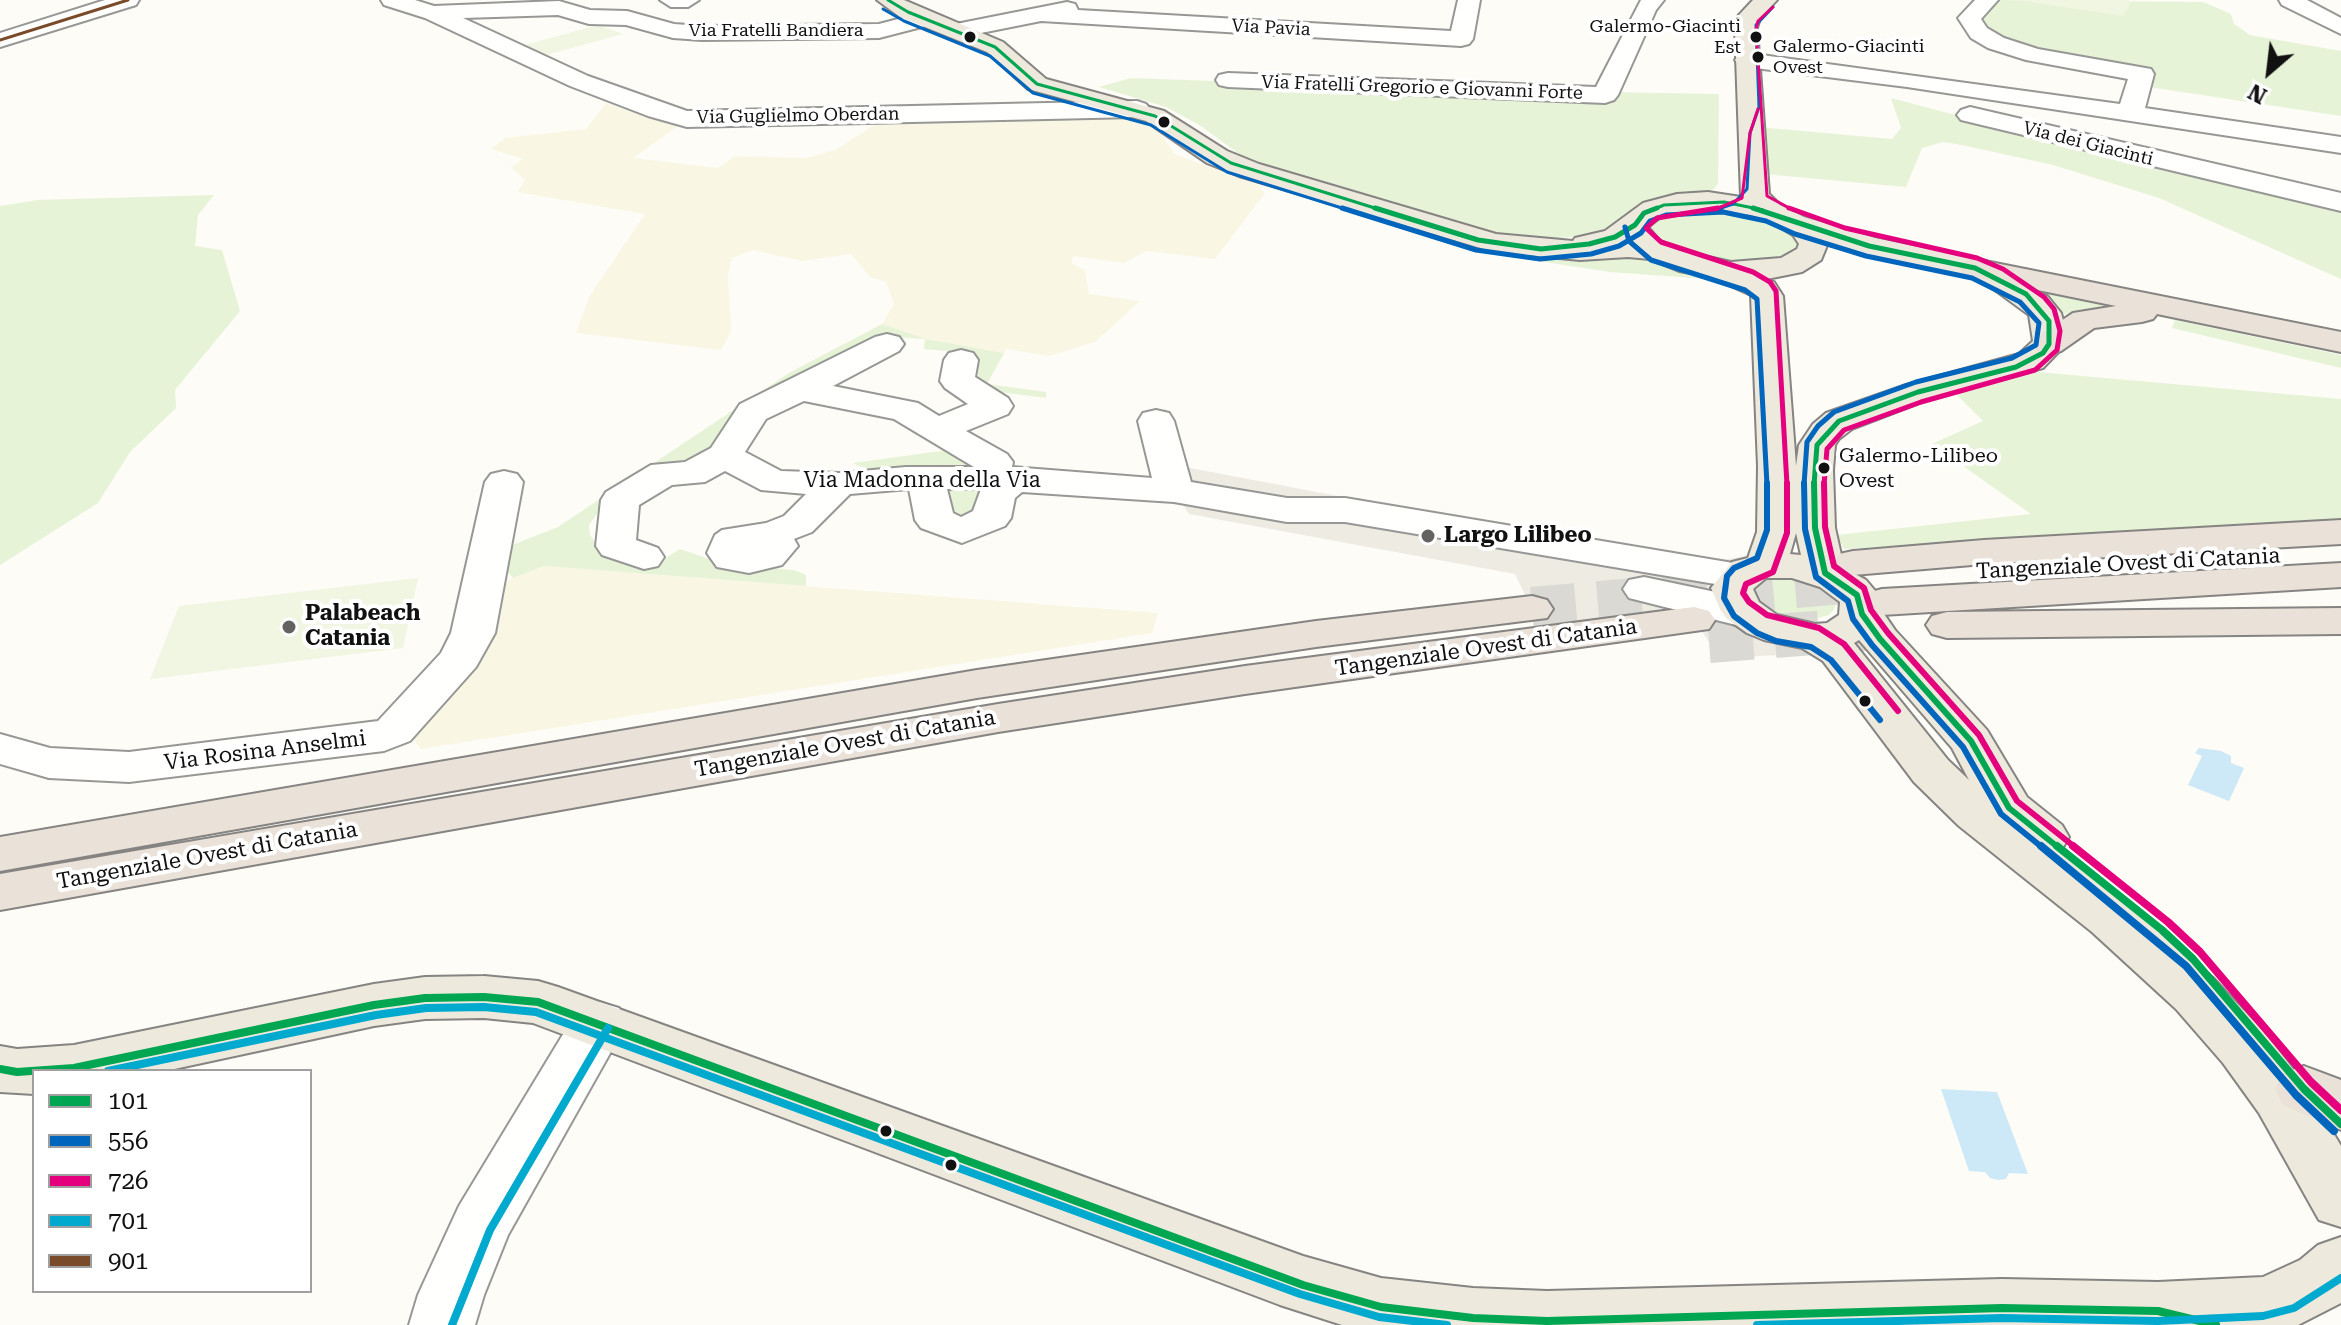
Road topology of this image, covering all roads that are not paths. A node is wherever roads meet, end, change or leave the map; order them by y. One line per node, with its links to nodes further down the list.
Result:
1 (128, 0): 17 (street)
2 (392, 0): 12 (street, Via Fratelli Bandiera)
3 (671, 0): 4 (street)
4 (688, 0)
5 (888, 0): 14 (main road)
6 (1107, 0): 13 (street)
7 (1469, 0): 13 (street, Via Pavia)
8 (1653, 0): 20 (street, Via Fratelli Gregorio e Giovanni Forte)
9 (1766, 0): 18 (main road)
10 (1987, 0): 23 (street)
11 (2290, 0): 15 (street)
12 (433, 13): 14 (street, Via Fratelli Bandiera); 22 (street, Via Guglielmo Oberdan)
13 (1040, 14): 16 (street)
14 (925, 19): 16 (main road)
15 (2341, 27)
16 (956, 31): 22 (main road)
17 (0, 40)
18 (1747, 60): 19 (street, Via dei Giacinti); 21 (main road)
19 (1838, 73): 23 (street, Via dei Giacinti); 26 (street, Via dei Giacinti)
20 (1228, 80)
21 (1749, 106): 25 (main road); 27 (main road)
22 (1137, 109): 30 (main road)
23 (2130, 114): 24 (street, Via dei Giacinti)
24 (2341, 145)
25 (1708, 201): 27 (main road); 29 (main road)
26 (2341, 202)
27 (1769, 211): 28 (main road)
28 (1798, 224): 32 (main road); 33 (main road)
29 (1635, 225): 30 (main road); 31 (main road)
30 (1541, 249): 31 (main road)
31 (1656, 251): 33 (main road)
32 (1975, 268): 34 (highway); 36 (main road)
33 (1718, 270): 54 (main road)
34 (2341, 342)
35 (887, 344): 39 (street)
36 (2049, 344): 37 (highway); 55 (main road)
37 (2341, 350)
38 (961, 360): 41 (street)
39 (794, 393): 41 (street); 42 (street)
40 (1156, 421): 47 (street)
41 (930, 425): 44 (street)
42 (724, 456): 46 (street, Via Madonna della Via); 51 (street)
43 (925, 478): 44 (street, Via Madonna della Via); 44 (street); 46 (street, Via Madonna della Via)
44 (1003, 478): 47 (street, Via Madonna della Via)
45 (504, 482): 58 (street, Via Rosina Anselmi)
46 (839, 484): 49 (street)
47 (1174, 491): 53 (street, Via Madonna della Via)
48 (2341, 532): 55 (highway)
49 (769, 535)
50 (2341, 554): 55 (highway, Tangenziale Ovest di Catania)
51 (644, 557)
52 (2341, 575): 55 (highway, Tangenziale Ovest di Catania)
53 (1535, 578): 54 (street, Via Madonna della Via); 59 (highway, Tangenziale Ovest di Catania)
54 (1751, 586): 55 (main road); 55 (main road)
55 (1858, 599): 56 (highway); 65 (main road); 66 (main road)
56 (2341, 621)
57 (1702, 630): 60 (highway, Tangenziale Ovest di Catania)
58 (0, 749)
59 (0, 854)
60 (0, 892)
61 (599, 1023): 63 (main road); 68 (main road); 69 (street)
62 (0, 1069): 64 (main road)
63 (60, 1069)
64 (32, 1071)
65 (2329, 1106)
66 (2341, 1201)
67 (2341, 1265): 68 (main road)
68 (2187, 1318)
69 (442, 1325)

